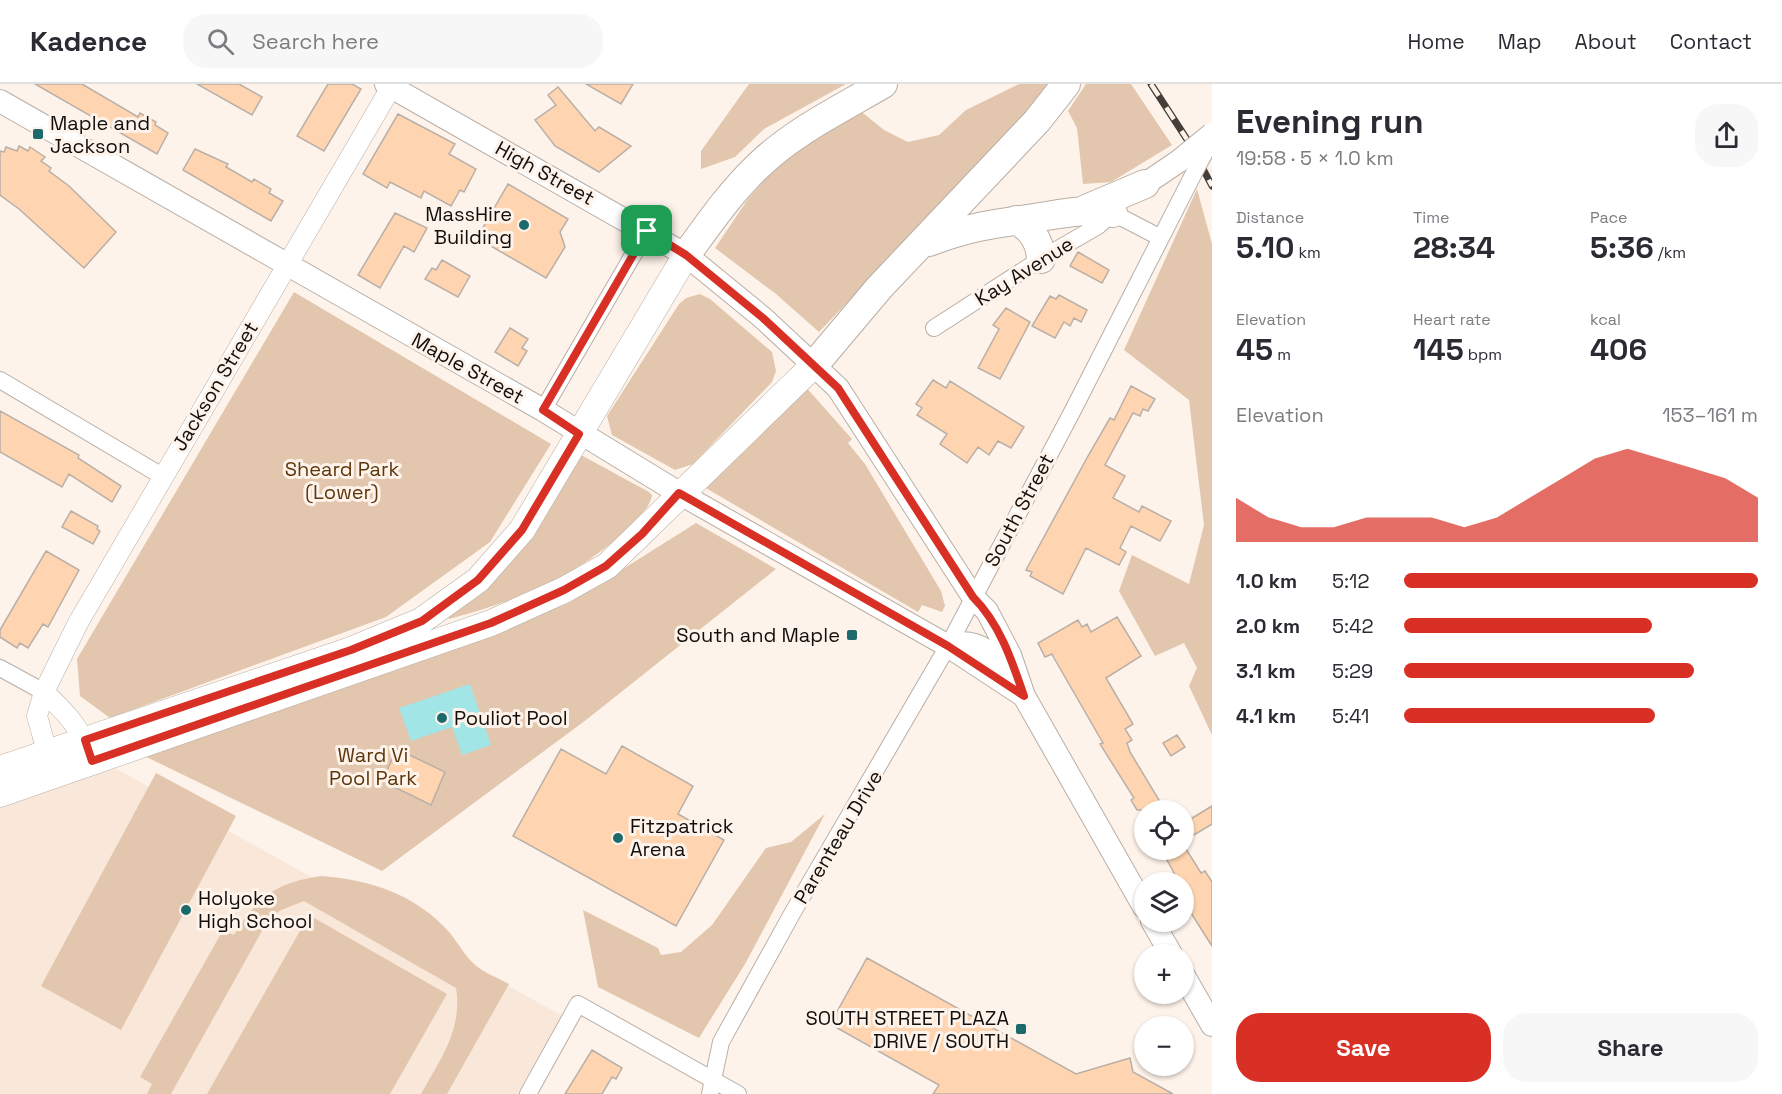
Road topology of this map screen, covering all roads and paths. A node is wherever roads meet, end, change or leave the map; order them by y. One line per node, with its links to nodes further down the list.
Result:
1 (883, 84): 14 (highway)
2 (390, 85): 11 (main road, High Street); 16 (street, Jackson Street)
3 (1065, 85): 13 (highway)
4 (0, 101): 16 (main road, Maple Street)
5 (1212, 137): 6 (main road, Kay Avenue, bridge)
6 (1187, 167): 7 (main road, Kay Avenue); 12 (street, South Street)
7 (1145, 184): 8 (highway); 9 (street, Kay Avenue)
8 (1081, 211): 9 (highway); 10 (highway)
9 (1113, 213): 12 (street); 15 (street, Kay Avenue)
10 (1016, 220): 13 (highway); 15 (highway)
11 (647, 231): 14 (main road, High Street); 20 (street)
12 (1159, 237): 24 (street, South Street)
13 (922, 245): 18 (highway)
14 (686, 255): 18 (main road, High Street); 21 (main road)
15 (1041, 259): 17 (street, Kay Avenue)
16 (287, 266): 20 (main road, Maple Street); 22 (street, Jackson Street)
17 (934, 328)
18 (815, 364): 23 (main road); 24 (main road, High Street)
19 (0, 380): 22 (street)
20 (543, 410): 21 (main road, Maple Street)
21 (579, 434): 23 (main road, Maple Street); 29 (main road)
22 (162, 476): 27 (street, Jackson Street)
23 (679, 493): 25 (main road, Maple Street); 29 (main road)
24 (973, 597): 25 (street, Parenteau Drive); 28 (main road)
25 (948, 646): 28 (main road); 36 (street, Parenteau Drive)
26 (0, 668): 27 (street)
27 (44, 692): 29 (street); 30 (street, Jackson Street)
28 (1024, 696): 33 (main road)
29 (88, 751): 30 (main road)
30 (51, 764): 31 (main road); 32 (main road)
31 (0, 769)
32 (0, 794)
33 (1134, 889)
34 (1194, 994): 35 (main road)
35 (1212, 1025)
36 (711, 1087): 37 (street); 38 (street)
37 (528, 1094)
38 (738, 1094)

